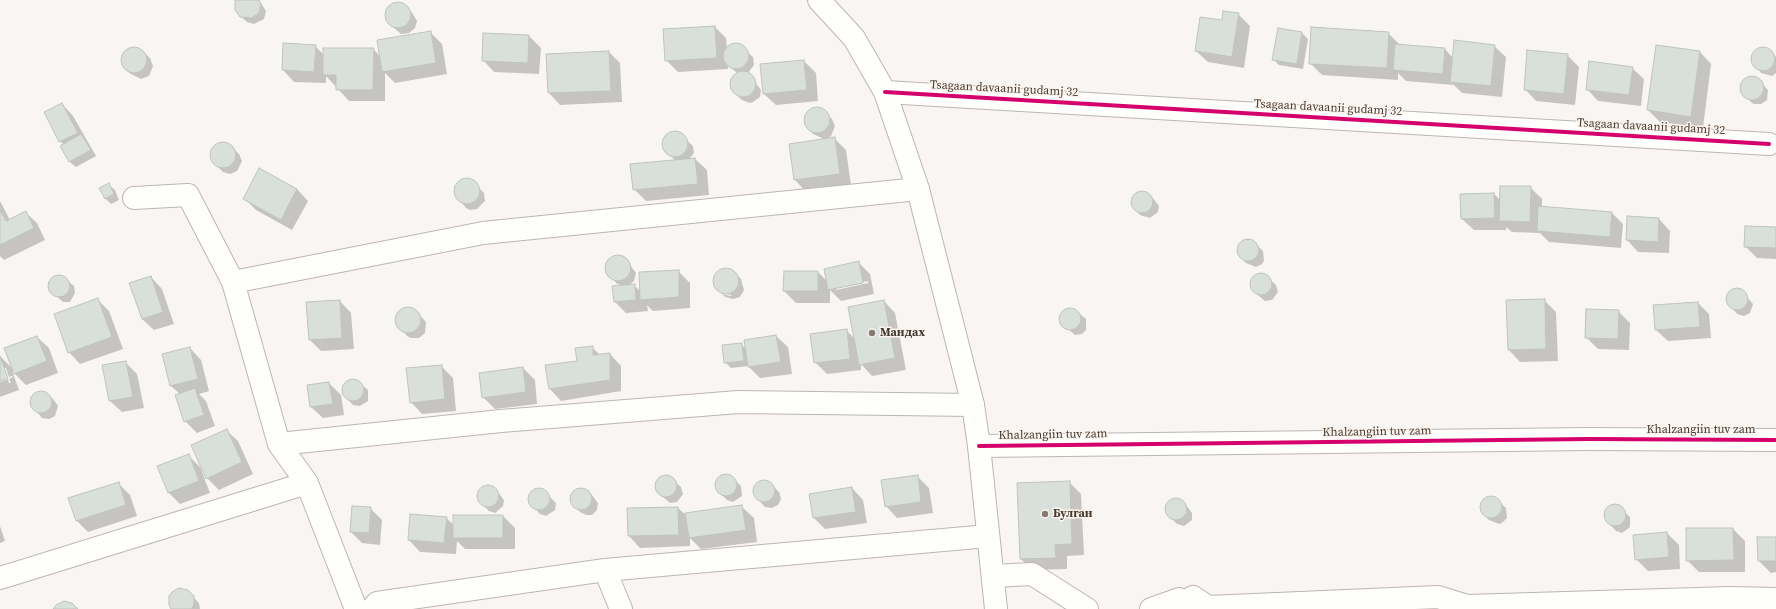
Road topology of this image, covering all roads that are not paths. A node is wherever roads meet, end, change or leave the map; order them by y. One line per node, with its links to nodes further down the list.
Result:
1 (819, 0): 2 (main road)
2 (885, 92): 3 (main road, Tsagaan davaanii gudamj 32); 4 (main road)
3 (1769, 144)
4 (918, 189): 6 (main road); 7 (main road)
5 (134, 198): 6 (main road)
6 (233, 282): 9 (main road)
7 (973, 405): 9 (main road); 10 (main road)
8 (1776, 440): 10 (main road, Khalzangiin tuv zam)
9 (279, 444): 11 (main road)
10 (979, 446): 12 (main road)
11 (307, 483): 15 (main road); 17 (main road)
12 (988, 536): 13 (main road); 14 (main road)
13 (605, 570): 18 (main road); 19 (main road)
14 (993, 576): 20 (main road); 21 (main road)
15 (0, 578)
16 (1776, 599): 22 (main road)
17 (356, 609)
18 (372, 609)
19 (621, 609)
20 (996, 609)
21 (1087, 609)
22 (1151, 609)

